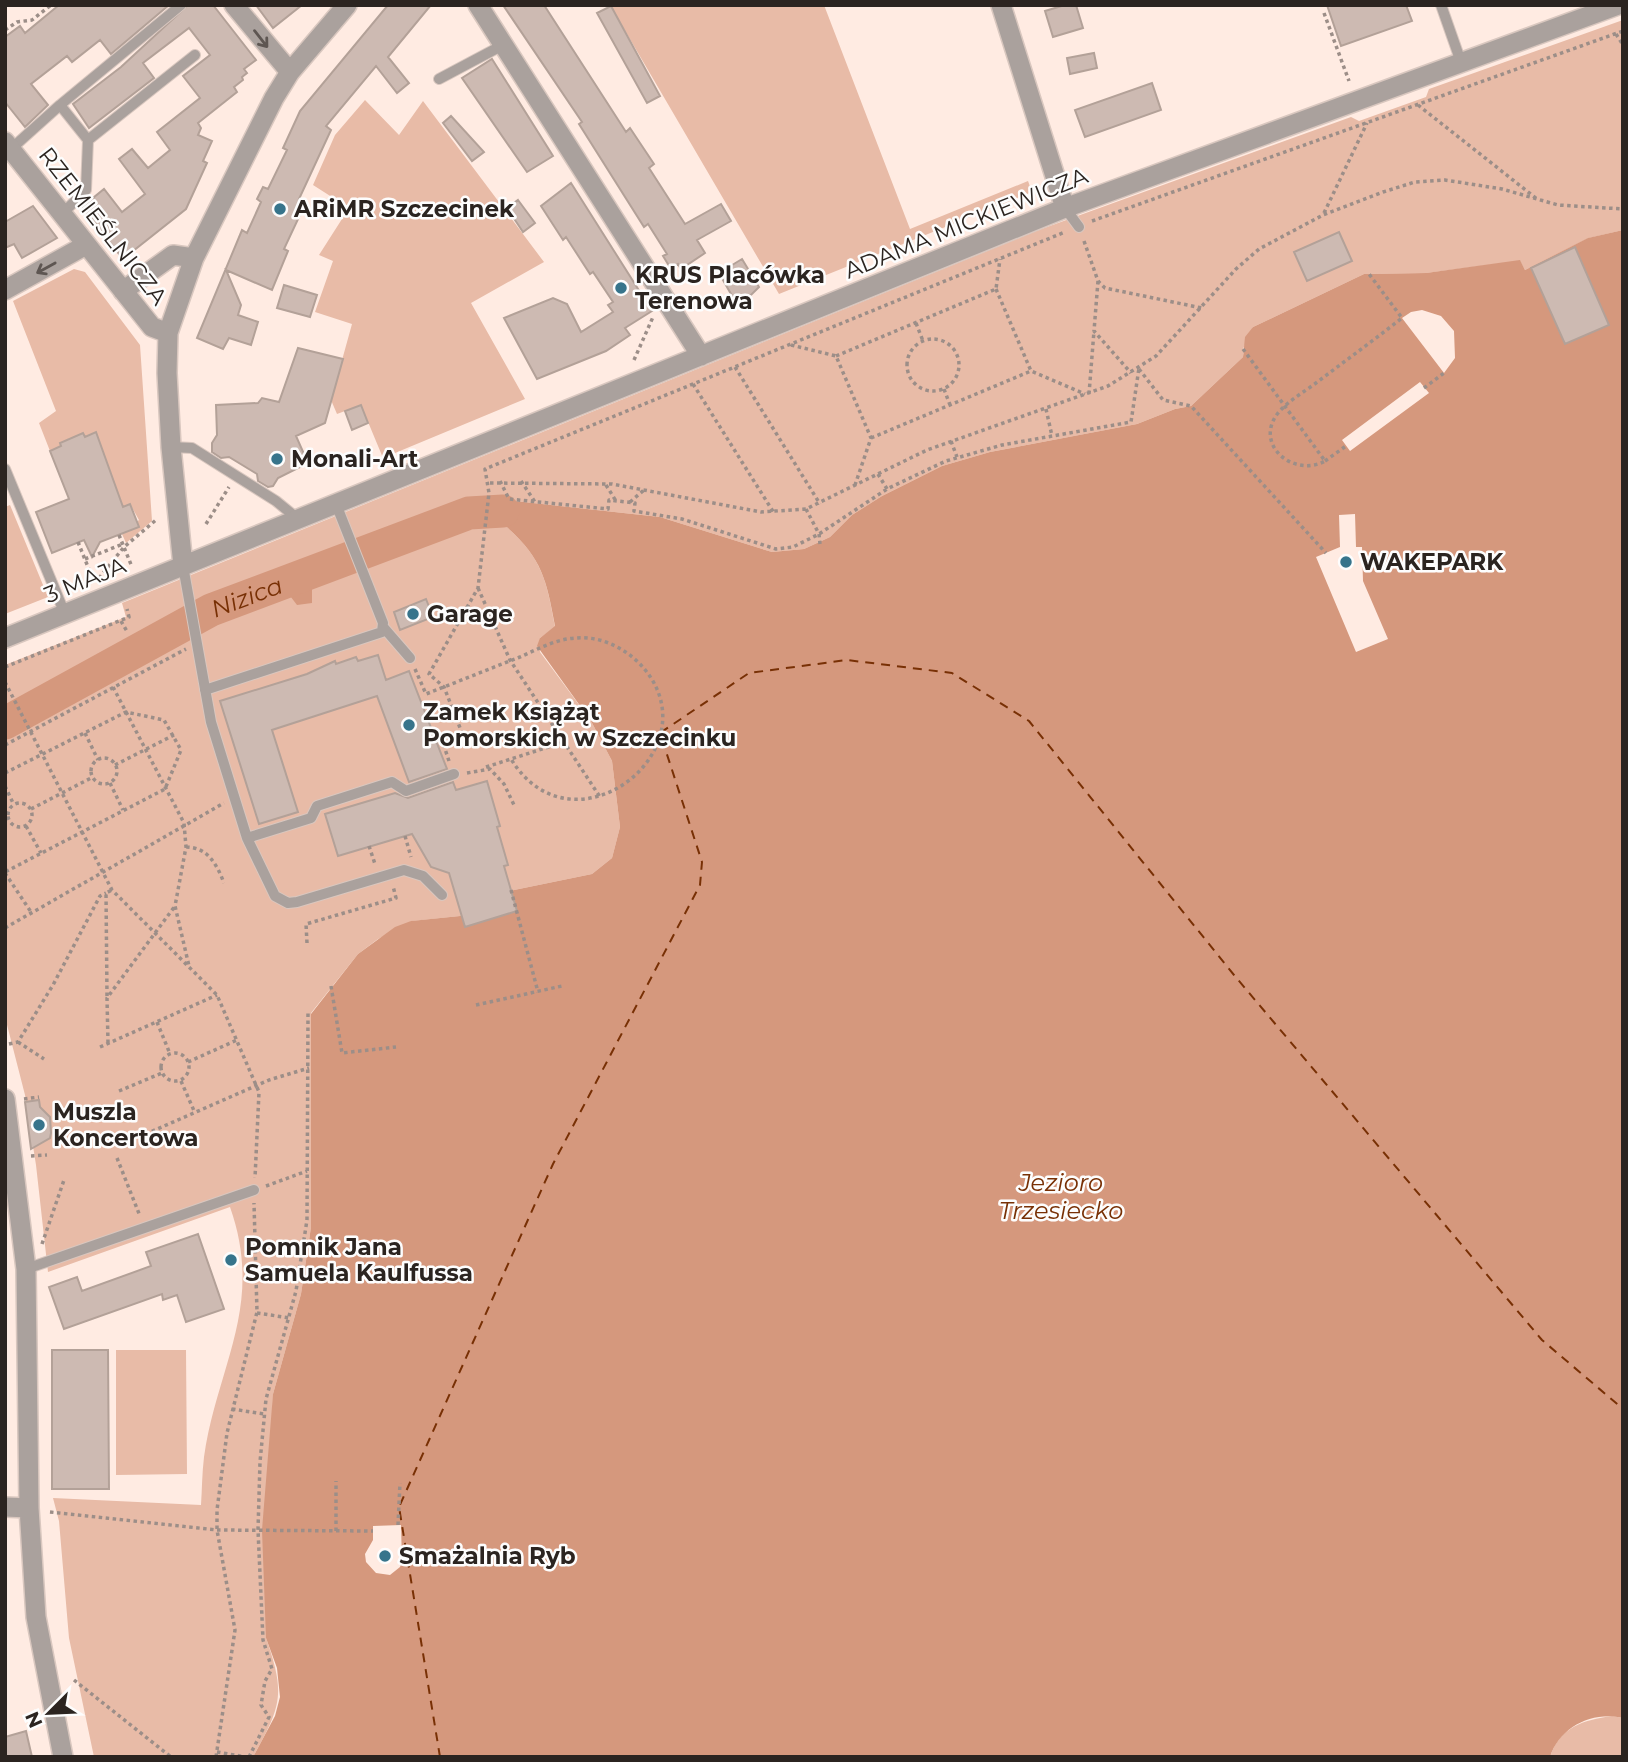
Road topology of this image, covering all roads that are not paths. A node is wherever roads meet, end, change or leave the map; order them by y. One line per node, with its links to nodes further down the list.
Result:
1 (181, 5): 14 (lane)
2 (234, 5): 12 (street, one-way to 12)
3 (347, 5): 12 (street)
4 (478, 5): 9 (street)
5 (1001, 5): 17 (street)
6 (1441, 5): 11 (lane)
7 (1618, 5): 8 (street, ADAMA MICKIEWICZA)
8 (1592, 9): 11 (street, ADAMA MICKIEWICZA)
9 (503, 45): 13 (lane); 25 (street)
10 (195, 55): 15 (lane)
11 (1461, 62): 17 (street, ADAMA MICKIEWICZA)
12 (290, 72): 21 (street)
13 (439, 79)
14 (60, 105): 15 (lane); 16 (lane)
15 (88, 140): 18 (lane)
16 (8, 146): 18 (street, RZEMIEŚLNICZA)
17 (1065, 208): 19 (lane); 25 (street, ADAMA MICKIEWICZA)
18 (62, 214): 20 (street, RZEMIEŚLNICZA)
19 (1079, 227)
20 (86, 245): 22 (street, one-way to 22); 23 (street, RZEMIEŚLNICZA)
21 (194, 258): 23 (street); 24 (street)
22 (5, 290)
23 (123, 291): 24 (street, RZEMIEŚLNICZA)
24 (168, 333): 26 (street)
25 (701, 356): 28 (street, ADAMA MICKIEWICZA)
26 (171, 447): 29 (lane); 30 (street)
27 (5, 469): 31 (lane)
28 (336, 504): 29 (street, ADAMA MICKIEWICZA); 32 (lane)
29 (298, 520): 30 (street, ADAMA MICKIEWICZA)
30 (183, 566): 31 (street, 3 MAJA); 35 (lane)
31 (65, 614): 33 (street, 3 MAJA)
32 (384, 628): 34 (lane); 35 (lane)
33 (5, 638)
34 (410, 657)
35 (205, 690): 37 (lane)
36 (454, 774): 37 (lane)
37 (247, 838): 38 (lane)
38 (442, 895)
39 (5, 1099): 41 (street)
40 (254, 1190): 41 (lane)
41 (26, 1269): 43 (street)
42 (5, 1507): 43 (street)
43 (29, 1508): 44 (street)
44 (63, 1757)

